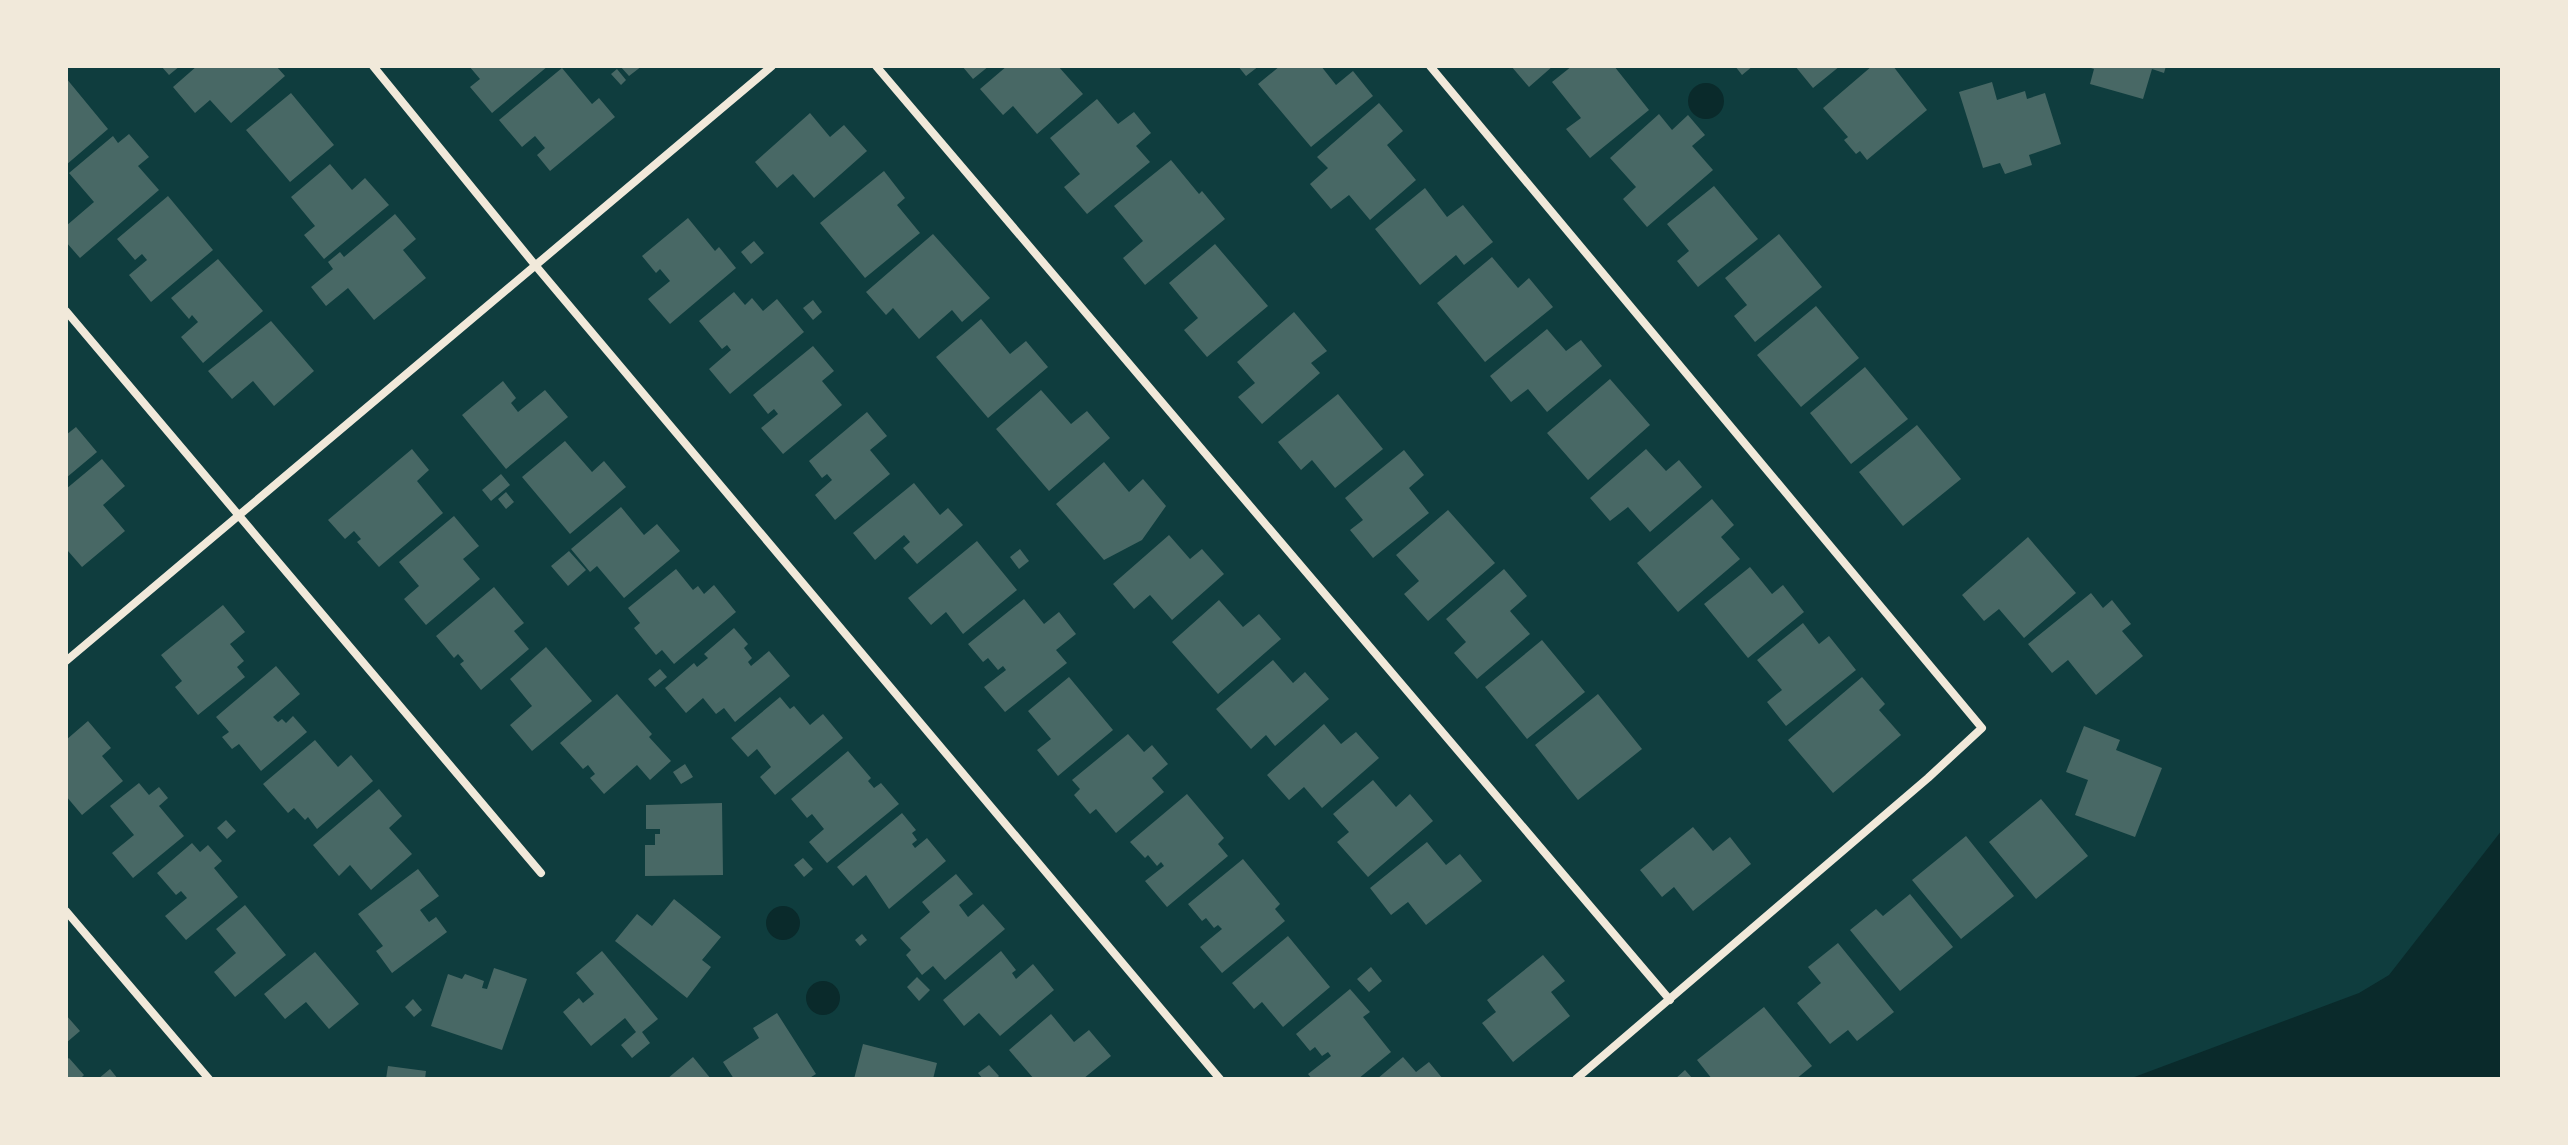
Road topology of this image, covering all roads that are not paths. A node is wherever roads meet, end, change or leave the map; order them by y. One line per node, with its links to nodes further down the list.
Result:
1 (373, 66): 5 (street)
2 (772, 66): 5 (street)
3 (876, 66): 11 (street)
4 (1430, 66): 11 (street)
5 (535, 265): 7 (street); 13 (street)
6 (66, 311): 7 (street)
7 (238, 514): 8 (street); 9 (street)
8 (66, 661)
9 (541, 873)
10 (66, 911): 12 (street)
11 (1670, 1000): 14 (street)
12 (209, 1079)
13 (1220, 1079)
14 (1576, 1079)

